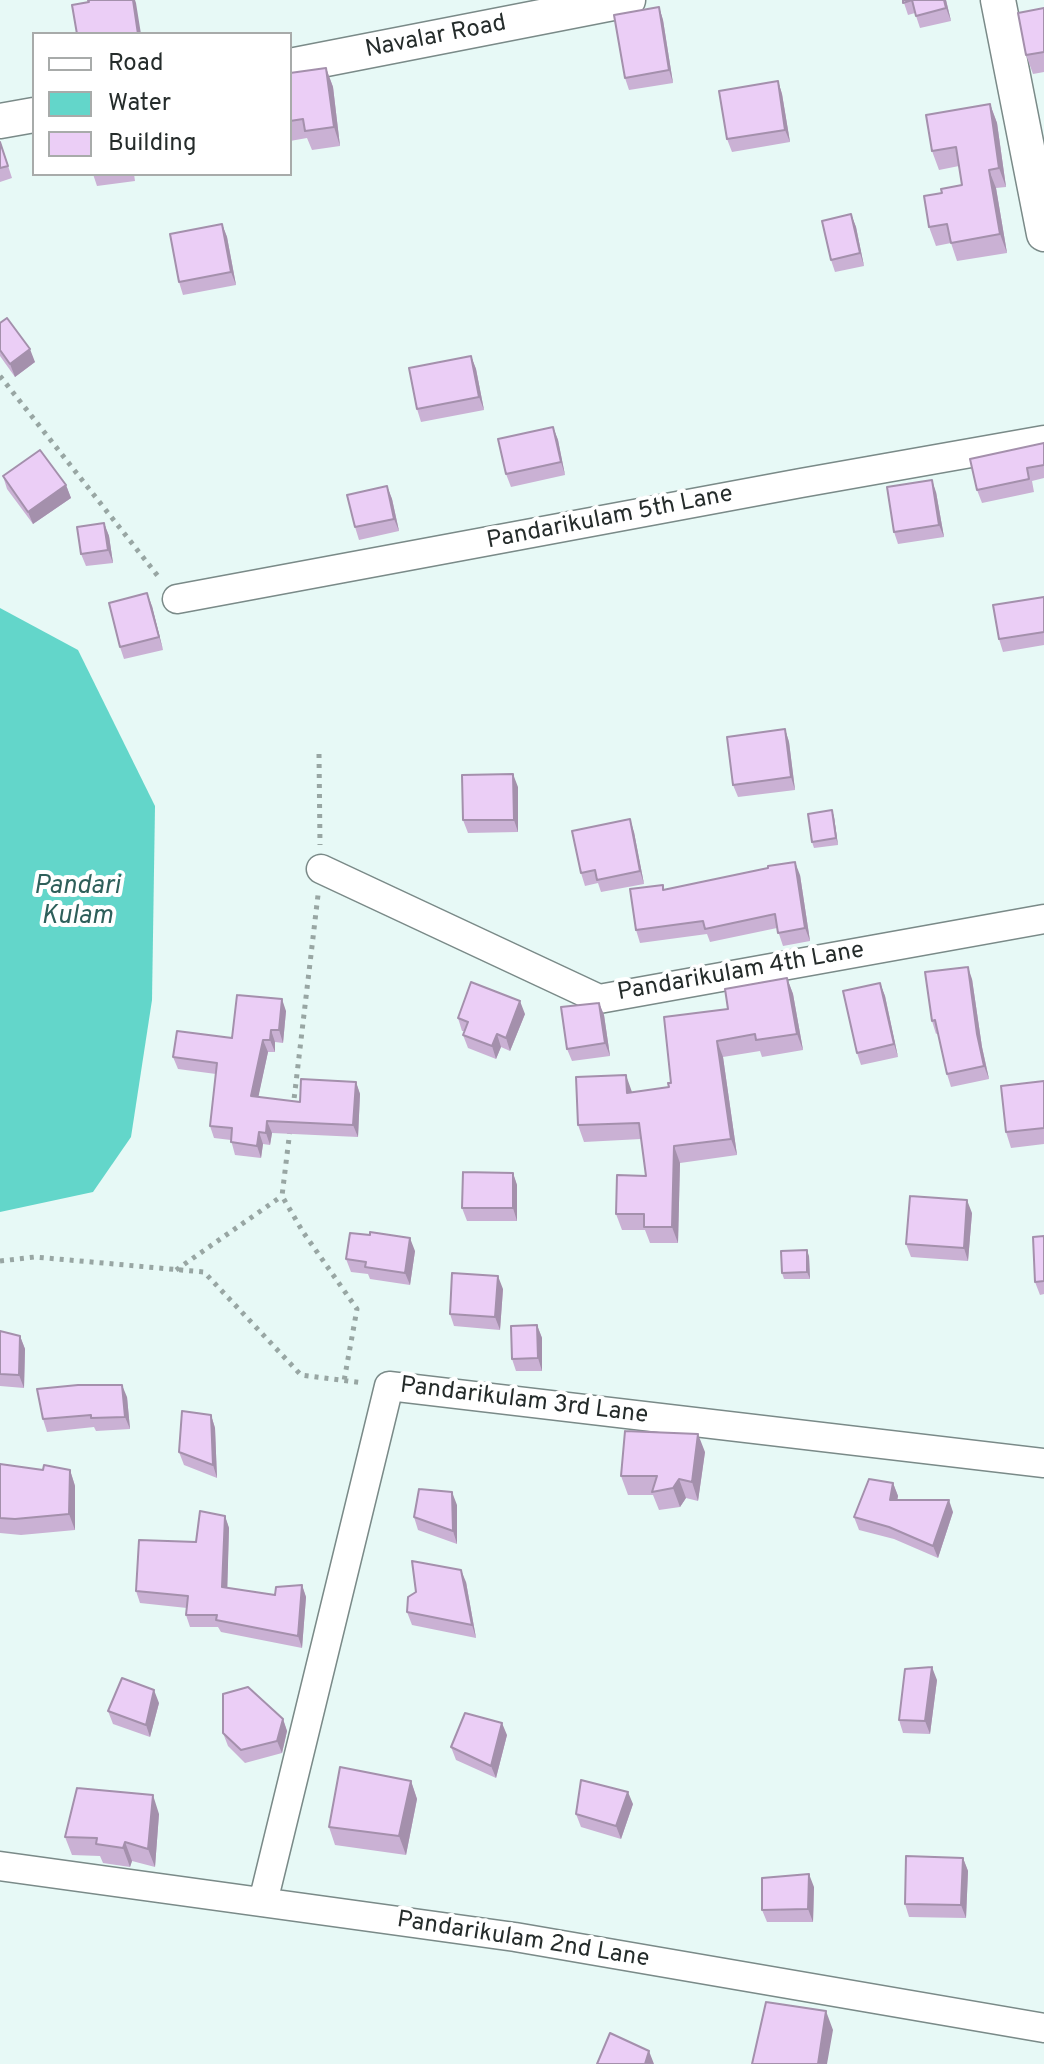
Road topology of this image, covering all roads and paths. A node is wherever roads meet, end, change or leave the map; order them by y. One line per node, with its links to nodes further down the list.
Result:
1 (628, 0): 3 (street, Navalar Road)
2 (998, 0): 6 (street)
3 (292, 66)
4 (32, 115): 5 (street)
5 (0, 121)
6 (1044, 234)
7 (0, 376): 9 (path)
8 (1044, 440): 9 (street, Pandarikulam 5th Lane)
9 (177, 599)
10 (319, 754): 11 (path)
11 (321, 869): 12 (street, Pandarikulam 4th Lane); 13 (path)
12 (1044, 919)
13 (282, 1196): 15 (path); 16 (path)
14 (0, 1261): 15 (path)
15 (176, 1271): 16 (path)
16 (344, 1381): 17 (path)
17 (389, 1386): 18 (street, Pandarikulam 3rd Lane); 20 (street, Pandarikulam 3rd Lane)
18 (1044, 1463)
19 (0, 1866): 20 (street, Pandarikulam 2nd Lane)
20 (263, 1902): 21 (street, Pandarikulam 2nd Lane)
21 (1044, 2028)

